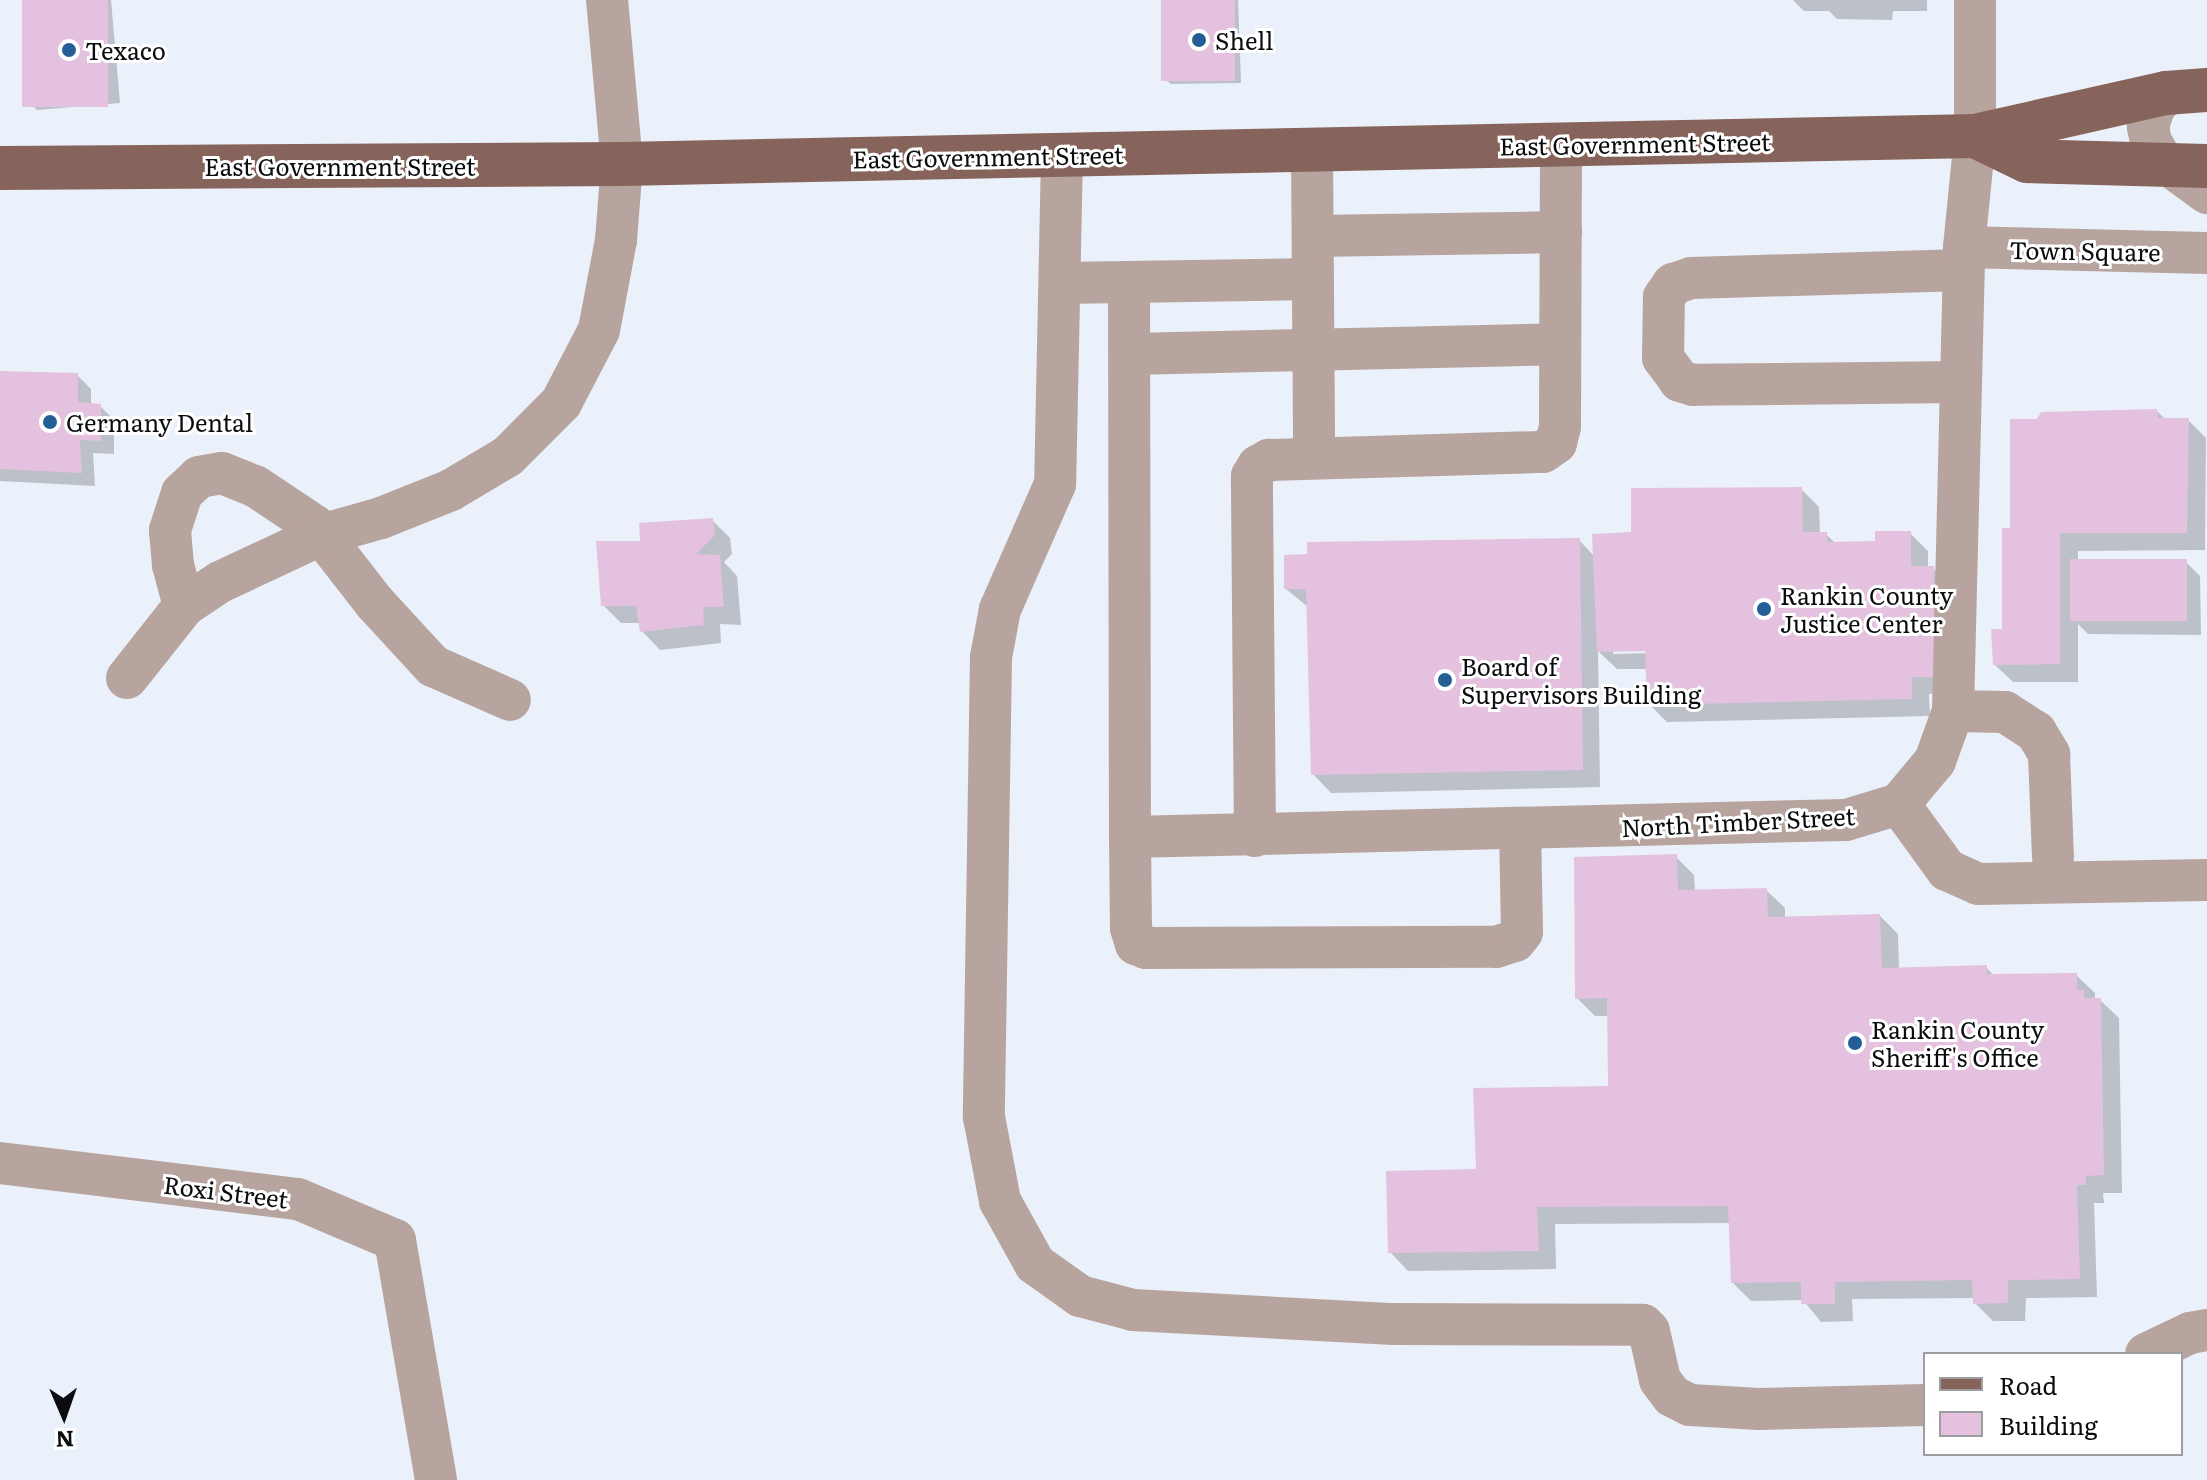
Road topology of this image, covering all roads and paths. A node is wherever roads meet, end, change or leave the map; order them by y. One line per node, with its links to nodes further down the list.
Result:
1 (607, 0): 8 (street)
2 (1975, 0): 4 (street)
3 (2186, 91): 4 (main road, East Government Street); 10 (street)
4 (1975, 136): 5 (main road, East Government Street); 10 (main road); 14 (street)
5 (1561, 144): 6 (main road, East Government Street); 11 (street)
6 (1312, 149): 7 (main road, East Government Street); 12 (street)
7 (1062, 155): 8 (main road, East Government Street); 17 (street)
8 (622, 164): 9 (main road, East Government Street); 23 (street)
9 (0, 168)
10 (2196, 175)
11 (1561, 232): 12 (street); 18 (street)
12 (1313, 236): 15 (street)
13 (2207, 253): 14 (street, Town Square)
14 (1964, 259): 21 (street); 21 (street, Town Square)
15 (1313, 279): 16 (street); 19 (street)
16 (1129, 282): 17 (street); 20 (street)
17 (1060, 283): 37 (street)
18 (1560, 344): 19 (street); 22 (street)
19 (1314, 349): 20 (street); 22 (street)
20 (1131, 354): 31 (street)
21 (1961, 382): 27 (street)
22 (1314, 458): 30 (street)
23 (321, 535): 24 (street); 24 (street); 26 (street)
24 (184, 606): 25 (street)
25 (127, 678)
26 (510, 700)
27 (1953, 711): 28 (street); 32 (street)
28 (1899, 804): 29 (street, North Timber Street); 33 (street)
29 (1520, 830): 30 (street, North Timber Street); 31 (street)
30 (1255, 836): 31 (street, North Timber Street)
31 (1130, 837)
32 (2053, 857)
33 (2207, 880)
34 (0, 1163): 38 (street, Roxi Street)
35 (2207, 1330): 36 (street)
36 (2150, 1352)
37 (1923, 1405)
38 (436, 1480)

